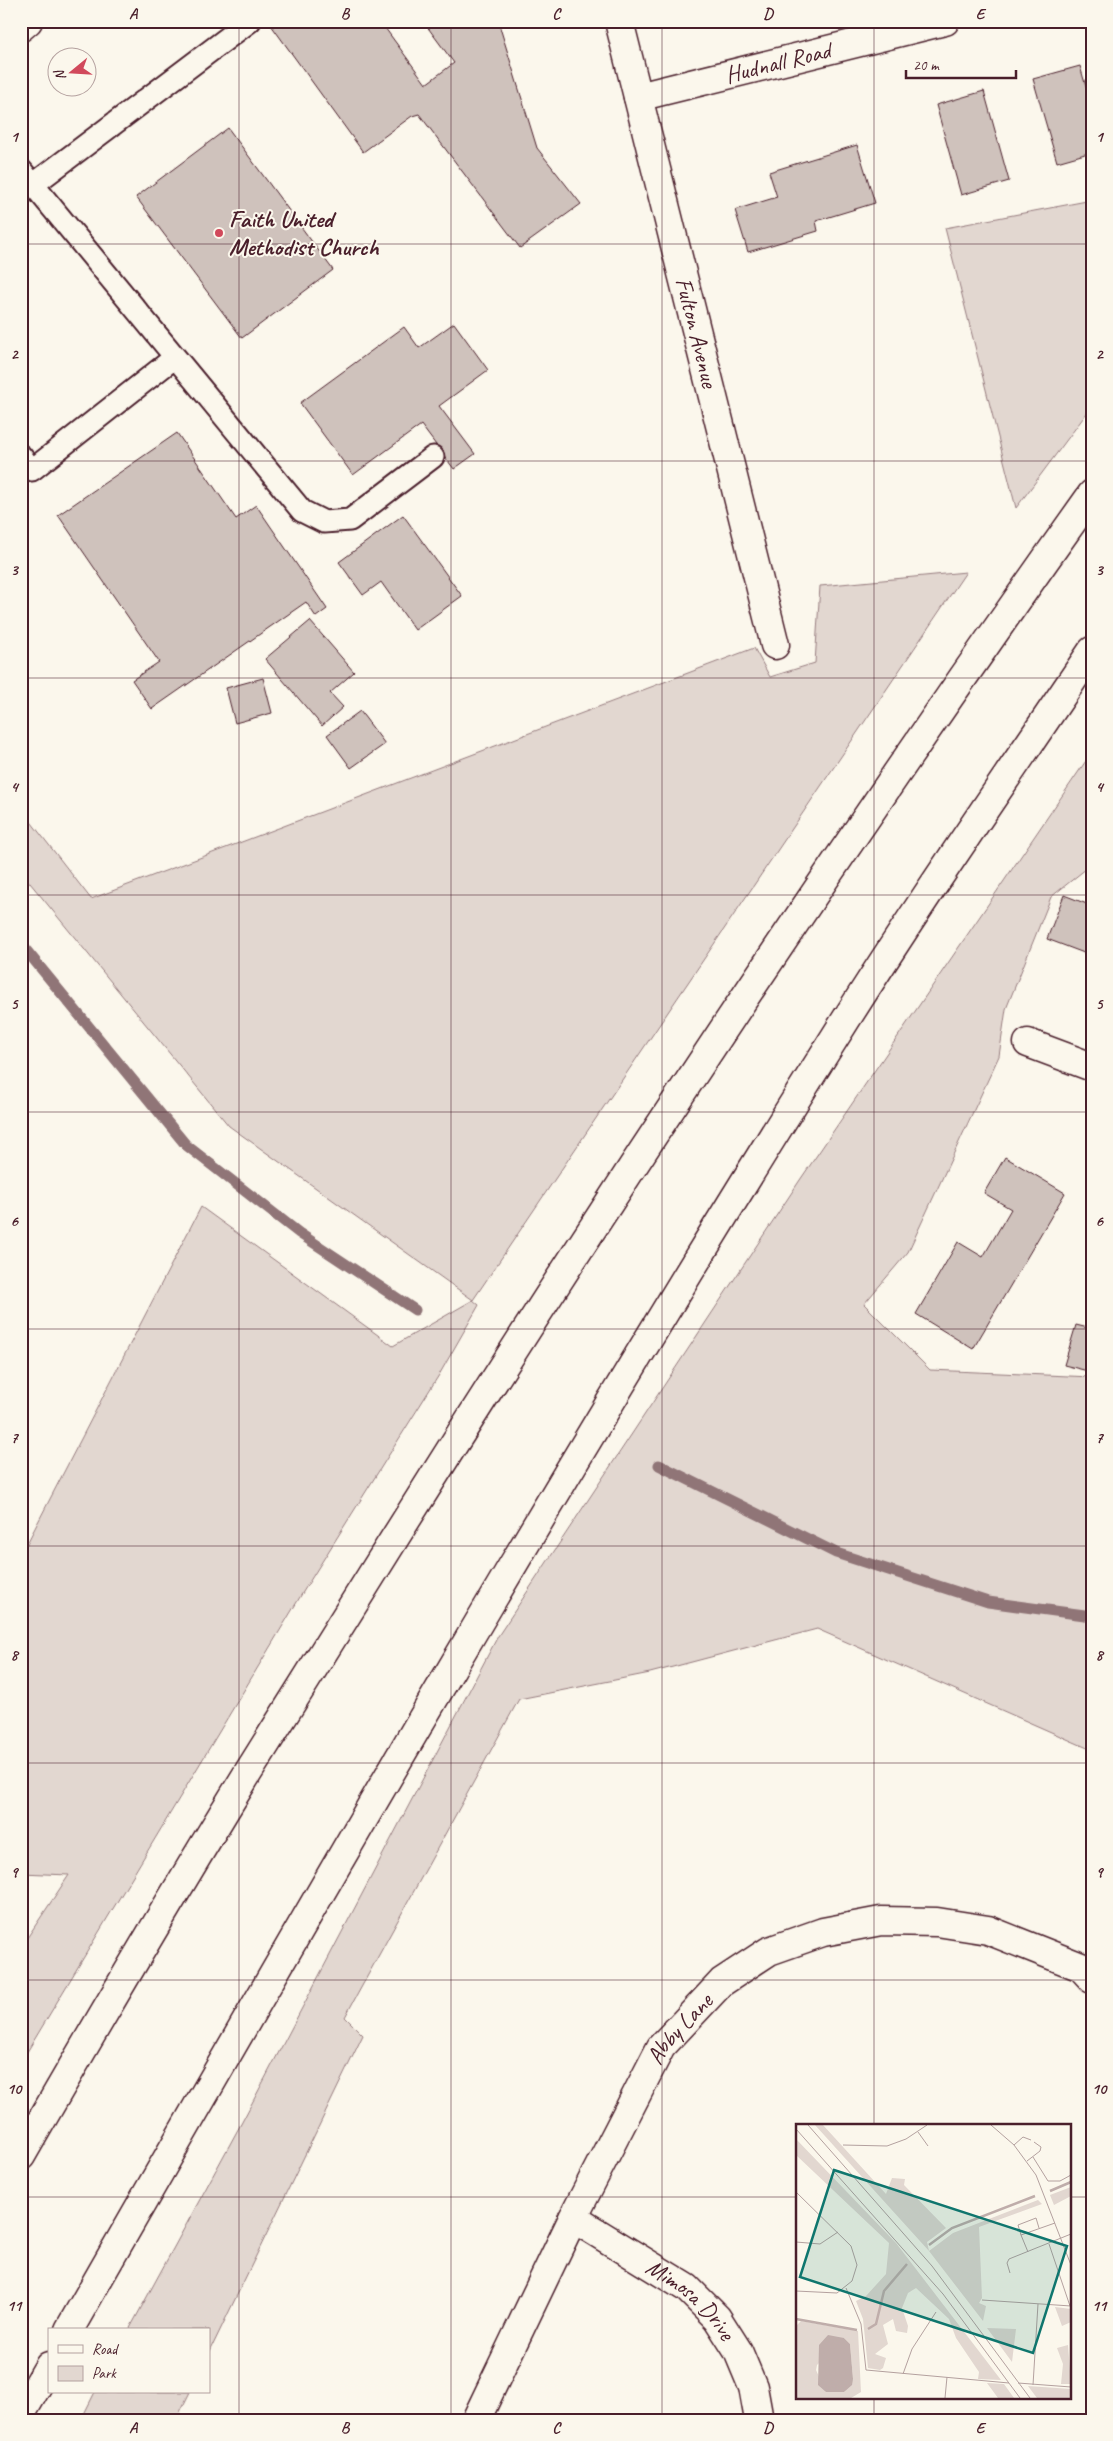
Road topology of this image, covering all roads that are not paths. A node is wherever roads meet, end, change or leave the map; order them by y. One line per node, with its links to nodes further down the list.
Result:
1 (28, 21): 5 (main road)
2 (250, 21): 7 (lane)
3 (619, 21): 6 (main road, Fulton Avenue)
4 (945, 21): 6 (main road, Hudnall Road)
5 (21, 27)
6 (638, 98): 12 (main road, Fulton Avenue)
7 (28, 177): 8 (lane)
8 (174, 358): 9 (lane); 10 (lane)
9 (433, 457)
10 (25, 468)
11 (1092, 494): 17 (main road)
12 (775, 644)
13 (1092, 651): 19 (main road)
14 (1028, 1043): 15 (main road)
15 (1092, 1068)
16 (1088, 1966): 18 (main road, Abby Lane)
17 (21, 2156)
18 (573, 2218): 22 (main road, Abby Lane); 23 (main road, Mimosa Drive)
19 (70, 2328)
20 (48, 2368): 21 (main road)
21 (21, 2414)
22 (476, 2420)
23 (760, 2420)

